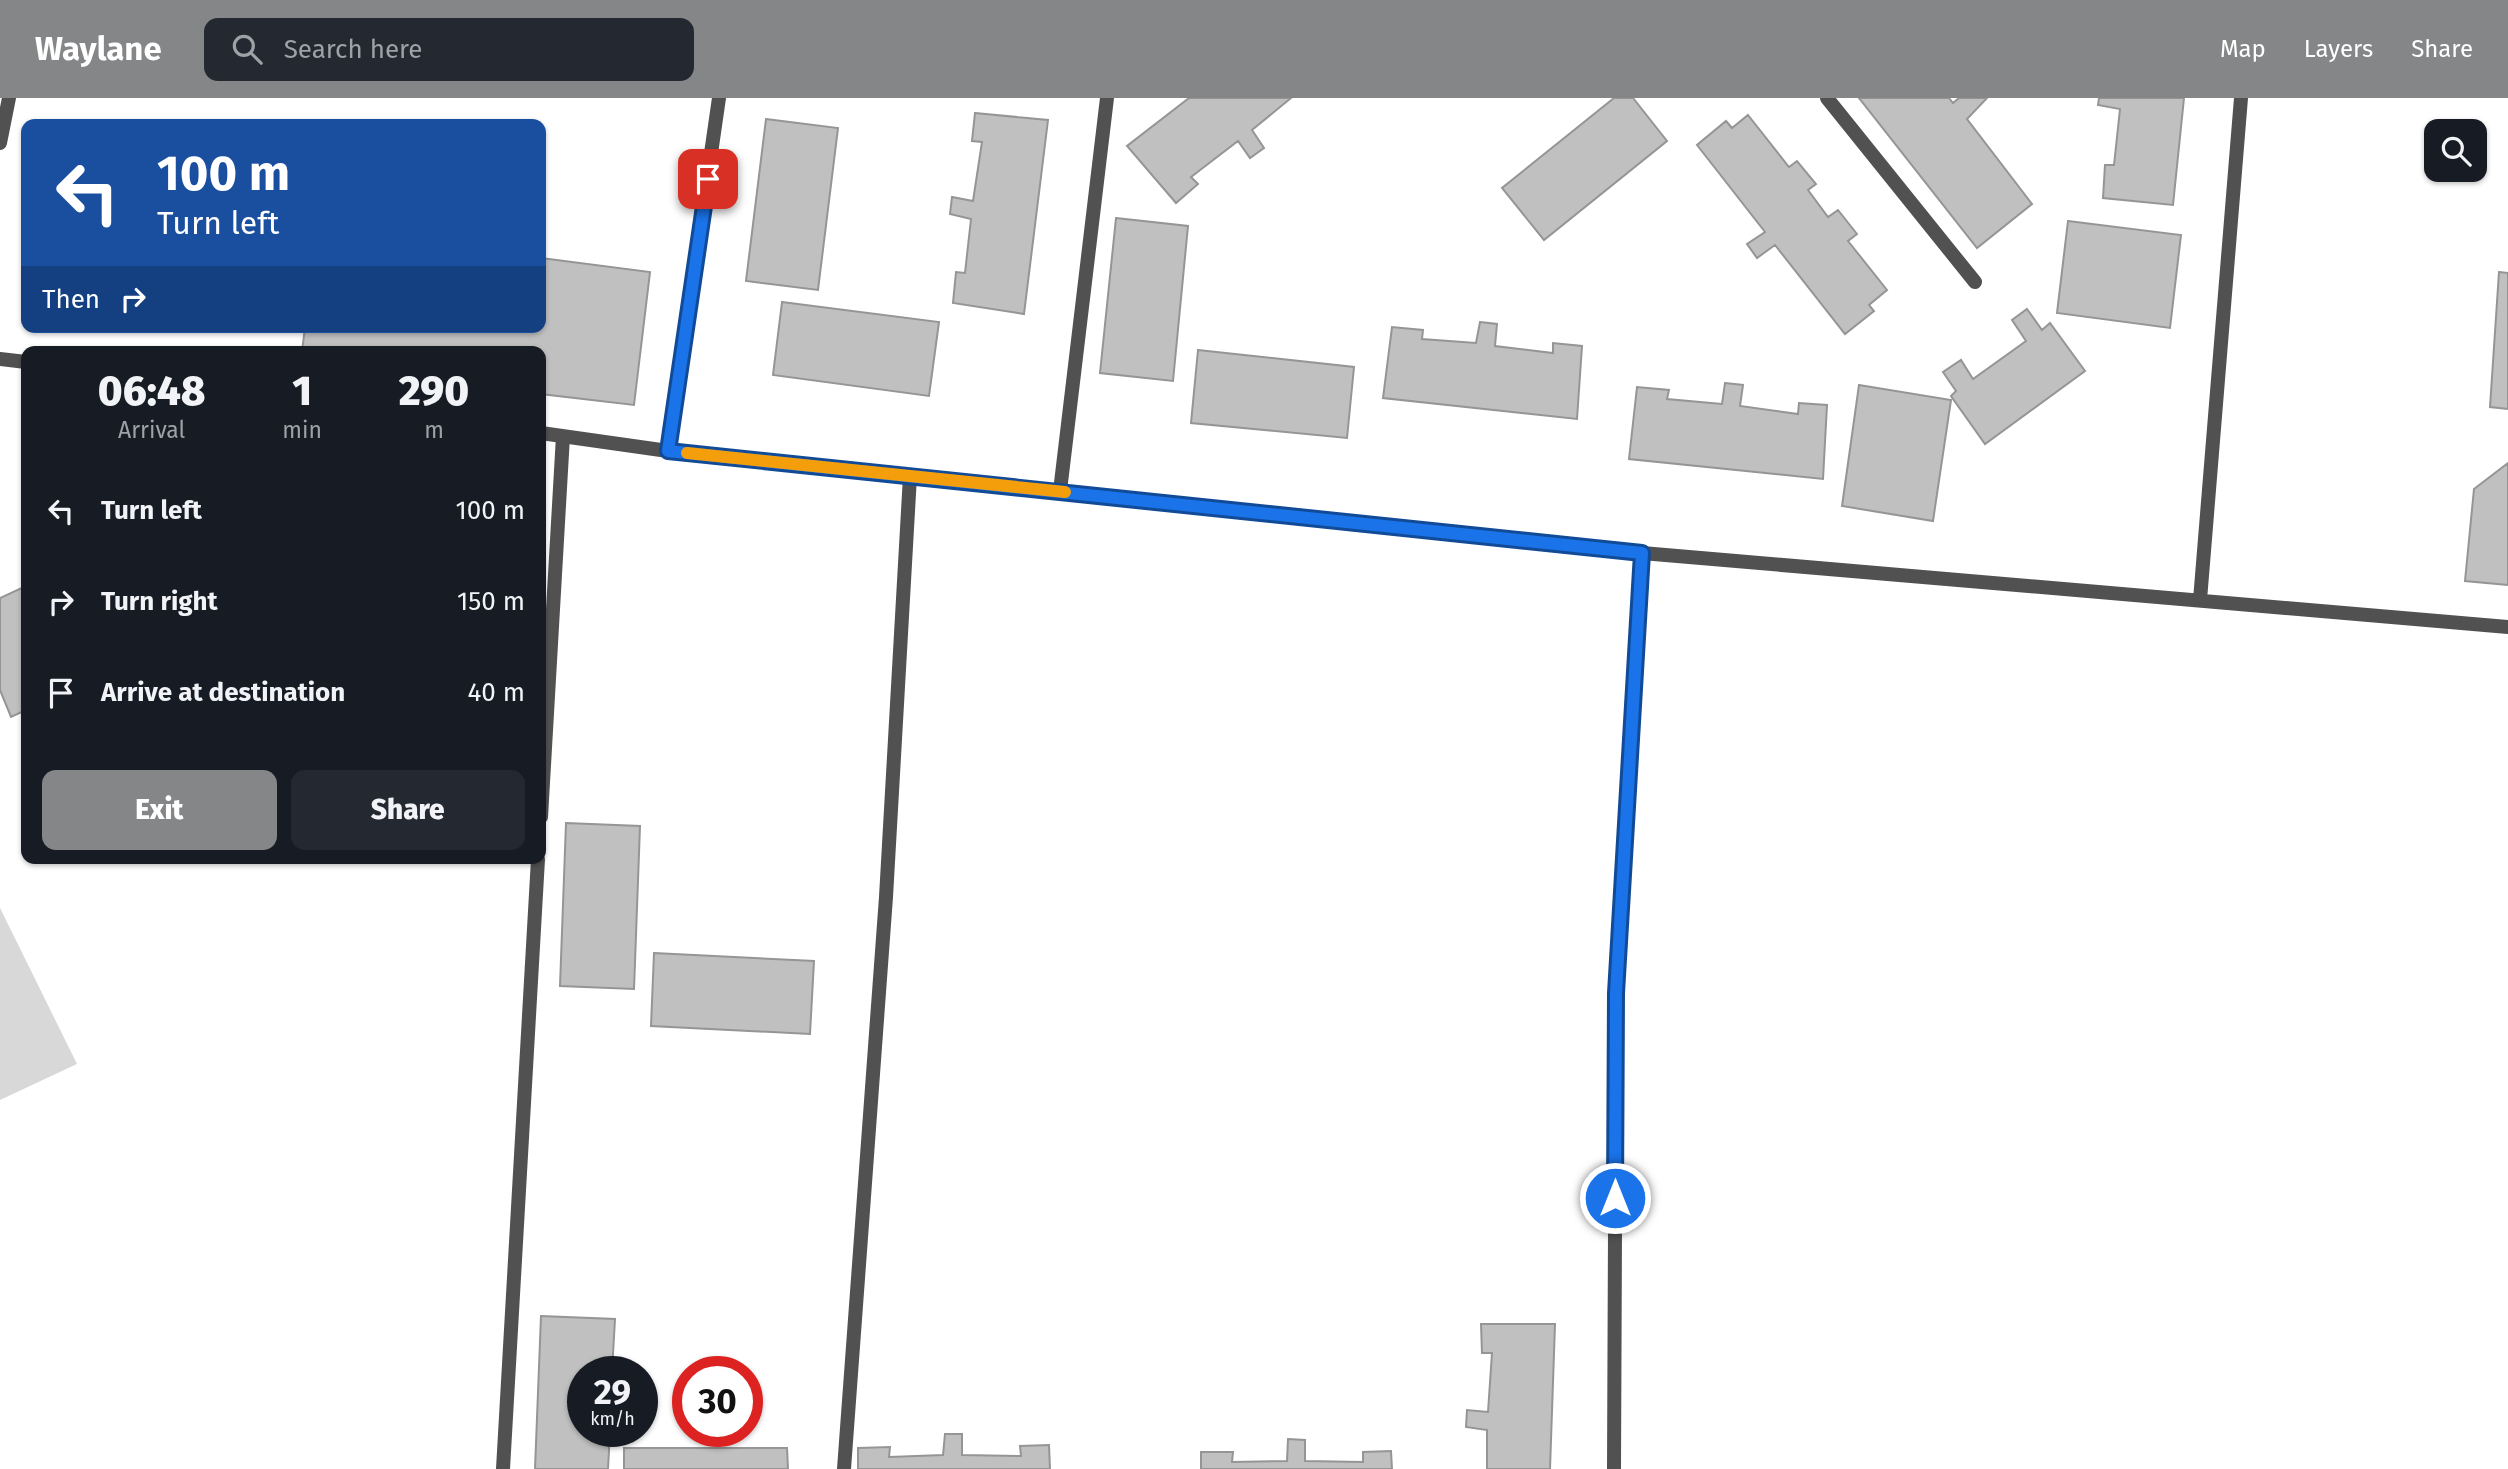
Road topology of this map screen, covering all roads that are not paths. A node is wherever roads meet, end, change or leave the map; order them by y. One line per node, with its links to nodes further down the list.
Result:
1 (9, 98): 6 (street)
2 (719, 98): 12 (street)
3 (1827, 98): 7 (street)
4 (2241, 98): 16 (street)
5 (1109, 100): 14 (street)
6 (0, 143)
7 (1975, 282)
8 (0, 359): 9 (street)
9 (21, 361)
10 (546, 434): 11 (street)
11 (563, 436): 12 (street); 18 (street)
12 (668, 451): 13 (street)
13 (910, 476): 14 (street); 21 (street)
14 (1060, 491): 15 (street)
15 (1642, 553): 16 (street); 22 (street)
16 (2200, 600): 17 (street)
17 (2508, 627)
18 (546, 730)
19 (538, 864): 20 (street)
20 (503, 1469)
21 (844, 1469)
22 (1614, 1469)

